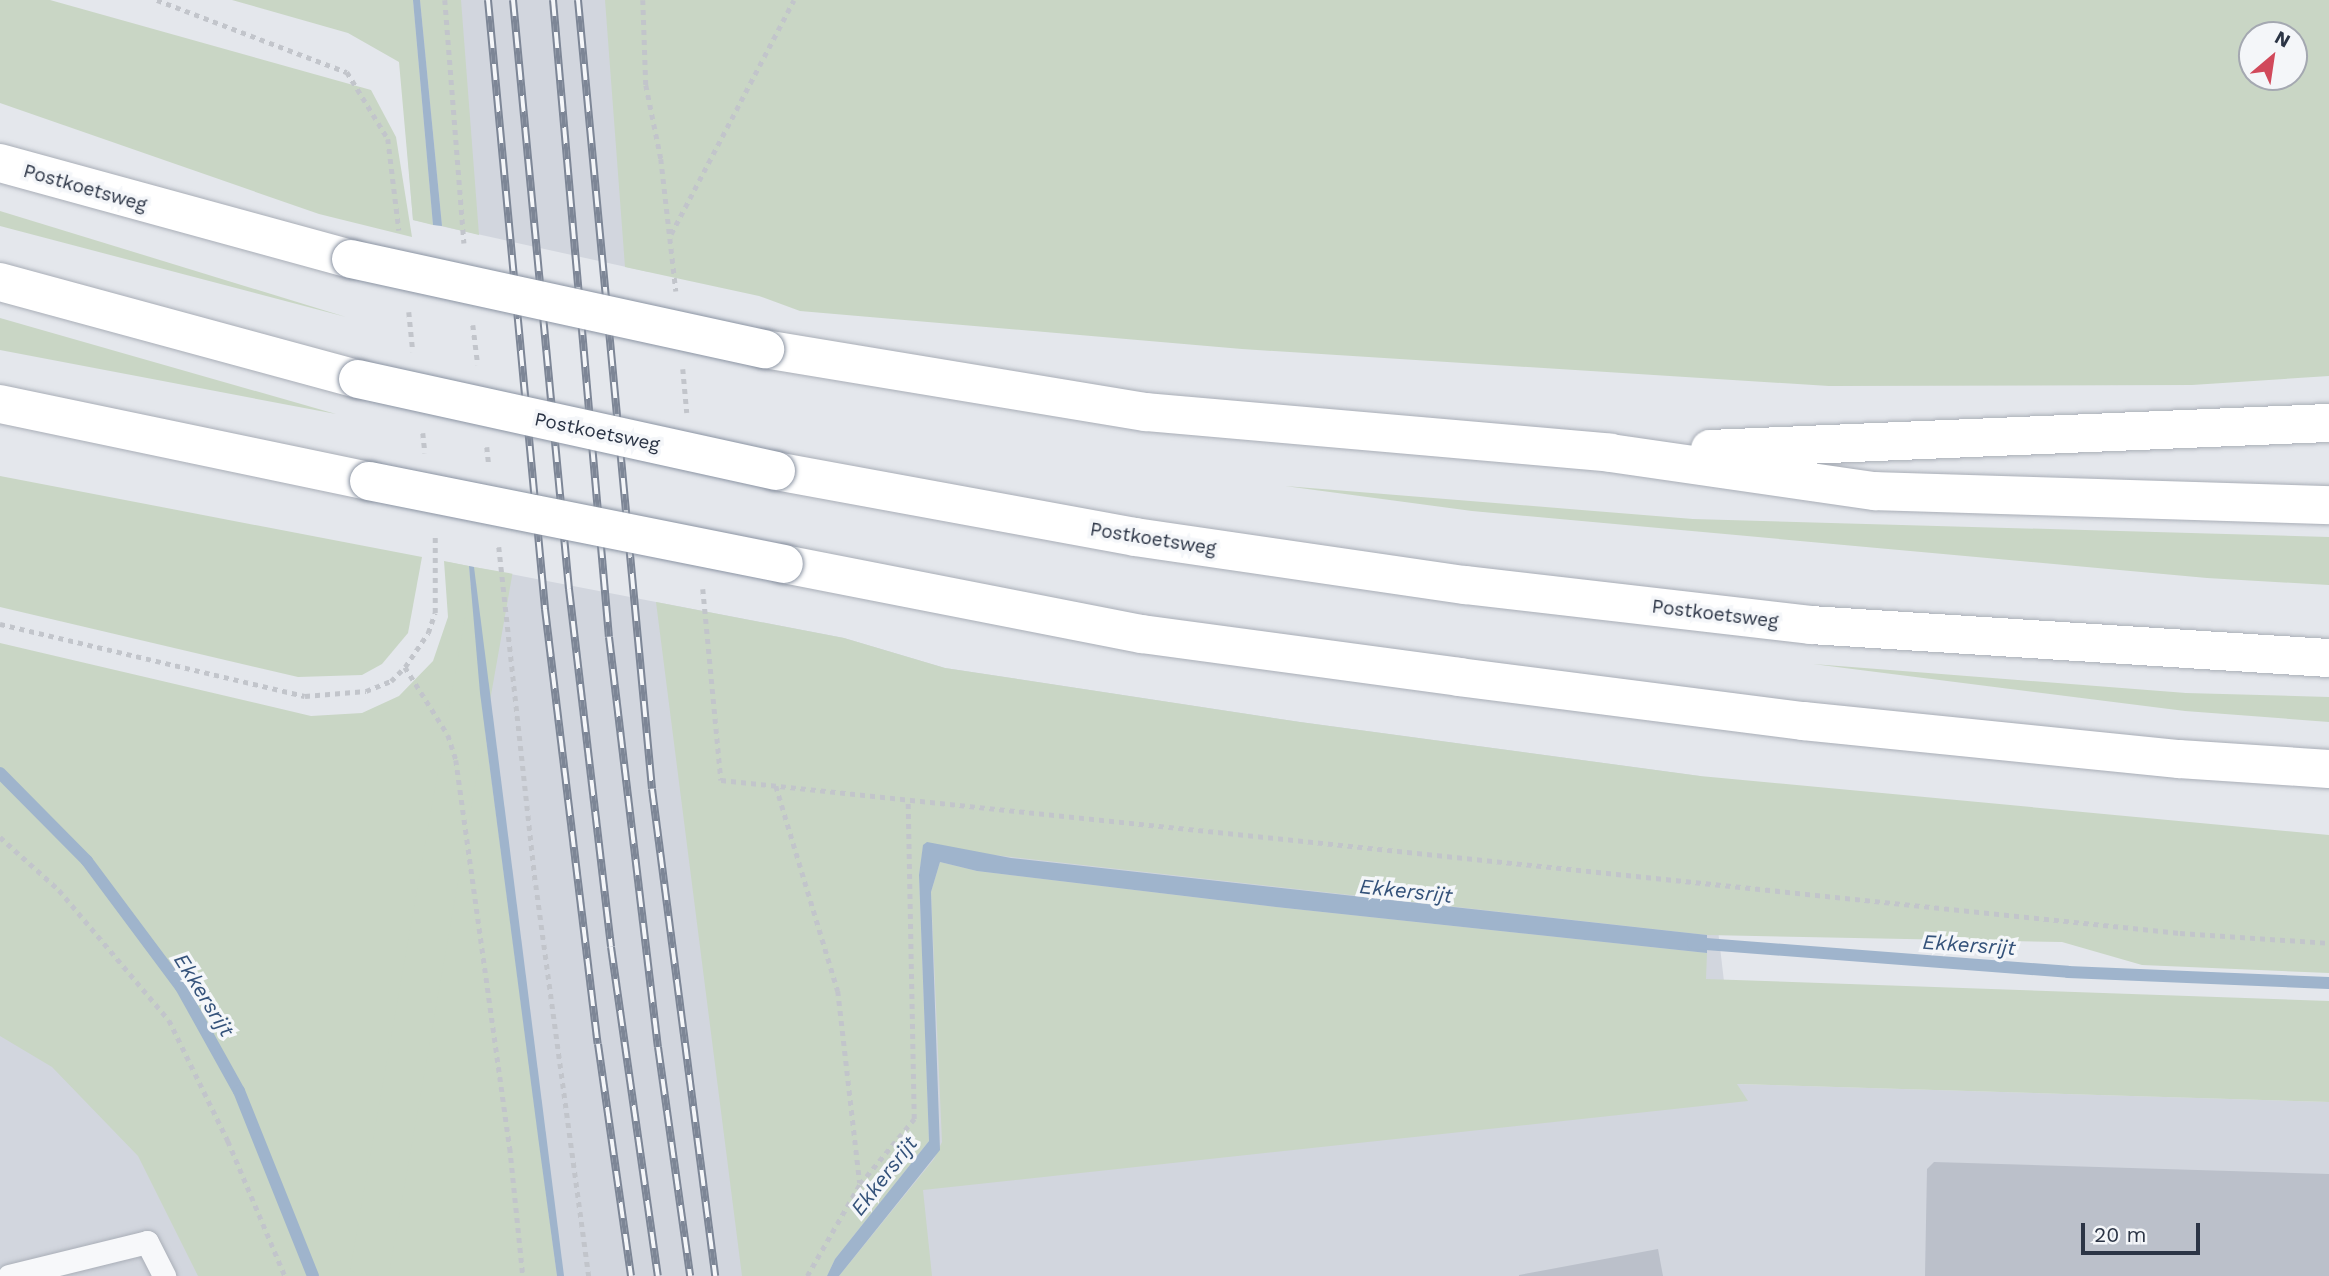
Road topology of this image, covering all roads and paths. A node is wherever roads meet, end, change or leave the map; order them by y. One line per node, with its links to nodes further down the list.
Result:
1 (157, 0): 5 (path)
2 (445, 0): 7 (path)
3 (794, 0): 6 (path)
4 (0, 163): 17 (highway, Postkoetsweg, bridge)
5 (400, 234)
6 (670, 235)
7 (465, 250)
8 (0, 282): 24 (highway, Postkoetsweg, bridge)
9 (408, 302): 11 (path)
10 (473, 318): 12 (path)
11 (414, 356)
12 (479, 373)
13 (0, 404): 26 (highway, bridge)
14 (422, 424): 18 (path)
15 (2329, 424): 17 (highway)
16 (487, 441): 19 (path)
17 (1610, 453): 20 (highway, Postkoetsweg)
18 (427, 465)
19 (490, 469)
20 (2329, 505)
21 (433, 519): 25 (path)
22 (497, 537): 35 (path)
23 (0, 625): 25 (path)
24 (2329, 658)
25 (405, 667): 34 (path)
26 (2329, 769)
27 (908, 800): 29 (path); 30 (path); 30 (path)
28 (0, 837): 33 (path)
29 (2329, 943)
30 (860, 1184): 36 (path)
31 (9, 1276): 32 (lane)
32 (164, 1276)
33 (285, 1276)
34 (523, 1276)
35 (589, 1276)
36 (807, 1276)

